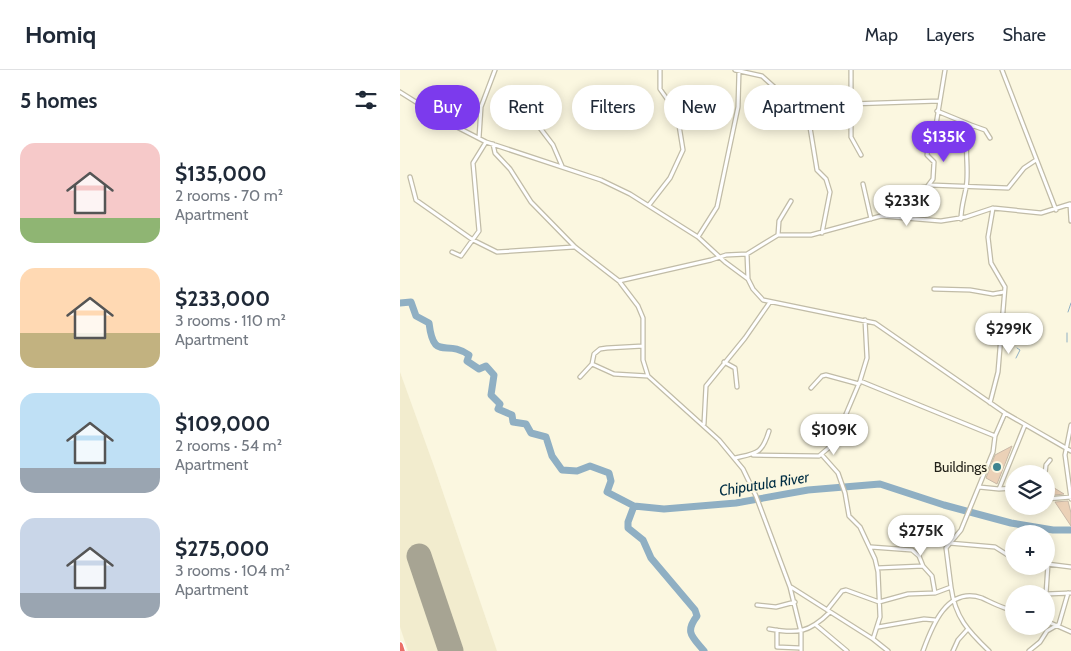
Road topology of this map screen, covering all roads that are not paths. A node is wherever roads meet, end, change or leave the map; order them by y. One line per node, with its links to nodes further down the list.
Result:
1 (495, 70): 17 (street)
2 (660, 70): 30 (street)
3 (738, 70): 7 (street); 39 (street)
4 (850, 70): 8 (street)
5 (945, 70): 10 (street)
6 (1004, 71): 22 (street)
7 (772, 85)
8 (850, 85)
9 (400, 92): 17 (street)
10 (939, 101): 11 (street); 12 (street)
11 (863, 102)
12 (938, 111): 13 (street); 26 (street)
13 (971, 125): 18 (street); 27 (street)
14 (542, 130): 23 (street)
15 (810, 130): 37 (street)
16 (851, 130): 21 (street)
17 (479, 138): 19 (street)
18 (990, 138)
19 (486, 142): 20 (street); 40 (street)
20 (493, 144): 23 (street); 41 (street)
21 (861, 154)
22 (1036, 160): 27 (street); 32 (street)
23 (562, 167): 30 (street)
24 (410, 177): 40 (street)
25 (863, 184): 34 (street)
26 (930, 185): 27 (street); 33 (street)
27 (966, 188): 35 (street)
28 (791, 201): 38 (street)
29 (1071, 204): 32 (street); 36 (street)
30 (650, 205): 39 (street)
31 (993, 208): 32 (street); 35 (street); 48 (street)
32 (1056, 210)
33 (881, 216): 34 (street); 35 (street)
34 (871, 219): 37 (street)
35 (961, 219)
36 (1071, 221)
37 (822, 233): 38 (street)
38 (778, 236): 43 (street)
39 (698, 237): 44 (street)
40 (473, 240): 41 (street); 42 (street)
41 (575, 247): 46 (street)
42 (452, 252)
43 (748, 254): 44 (street); 45 (street)
44 (719, 258): 45 (street); 46 (street)
45 (748, 279): 49 (street)
46 (618, 281): 51 (street)
47 (934, 289): 48 (street)
48 (1004, 292): 59 (street)
49 (770, 302): 50 (street); 52 (street)
50 (865, 320): 56 (street); 59 (street)
51 (643, 346): 53 (street); 54 (street)
52 (724, 362): 57 (street); 61 (street)
53 (592, 364): 54 (street); 55 (street)
54 (648, 376): 61 (street)
55 (580, 377)
56 (859, 382): 58 (street); 65 (street); 68 (street)
57 (737, 387)
58 (811, 388)
59 (990, 403): 60 (street)
60 (1005, 413): 62 (street); 65 (street)
61 (704, 425): 70 (street)
62 (1025, 425): 66 (street); 74 (street)
63 (1071, 425): 66 (street)
64 (769, 431): 69 (street)
65 (995, 436): 73 (street)
66 (1066, 448): 67 (street); 76 (street)
67 (1071, 451)
68 (822, 454): 69 (street); 79 (street)
69 (753, 455): 70 (street)
70 (735, 458): 87 (street)
71 (1050, 460): 72 (street)
72 (1046, 465)
73 (979, 487): 74 (street); 78 (street)
74 (999, 489): 75 (street)
75 (1005, 489)
76 (1071, 498): 77 (street)
77 (1055, 499)
78 (948, 543): 80 (street); 86 (street)
79 (871, 547): 82 (street); 84 (street)
80 (1005, 553)
81 (1055, 565): 83 (street)
82 (923, 566): 84 (street); 88 (street)
83 (1071, 567)
84 (877, 568): 92 (street)
85 (1047, 575): 89 (street)
86 (950, 586): 88 (street); 90 (street)
87 (790, 587): 91 (street); 95 (street)
88 (935, 593): 92 (street)
89 (1070, 593): 98 (street)
90 (953, 601): 94 (street); 96 (street); 102 (street)
91 (795, 602): 93 (street); 103 (street)
92 (879, 602): 95 (street); 99 (street)
93 (757, 605)
94 (1005, 608)
95 (829, 611): 97 (street); 105 (street)
96 (935, 620): 99 (street); 111 (street)
97 (816, 625): 103 (street); 109 (street)
98 (1057, 626): 104 (street); 114 (street)
99 (878, 627): 105 (street)
100 (769, 629): 101 (street)
101 (777, 630): 103 (street); 107 (street)
102 (967, 630): 112 (street); 113 (street)
103 (801, 632): 107 (street)
104 (1071, 632)
105 (873, 639): 110 (street)
106 (400, 645): 108 (highway)
107 (801, 650)
108 (402, 651)
109 (848, 651)
110 (888, 651)
111 (923, 651)
112 (954, 651)
113 (989, 651)
114 (1029, 651)

